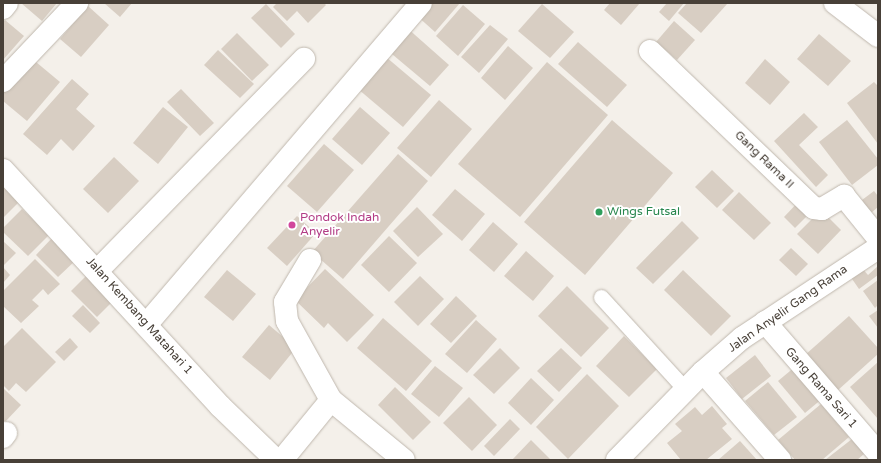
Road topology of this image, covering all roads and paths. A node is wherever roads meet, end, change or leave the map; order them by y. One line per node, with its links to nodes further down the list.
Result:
1 (7, 3): 5 (street)
2 (77, 3): 9 (street)
3 (421, 3): 17 (street)
4 (835, 3): 6 (street)
5 (3, 8)
6 (878, 36)
7 (650, 51): 11 (street, Gang Rama II)
8 (304, 59): 14 (street)
9 (3, 81)
10 (3, 170): 14 (street, Jalan Kembang Matahari 1)
11 (878, 238)
12 (878, 248): 16 (street, Jalan Anyelir Gang Rama)
13 (310, 260): 20 (street)
14 (98, 270): 17 (street, Jalan Kembang Matahari 1)
15 (601, 297): 19 (lane)
16 (765, 322): 18 (street, Jalan Anyelir Gang Rama); 21 (street, Gang Rama Sari 1)
17 (146, 325): 22 (street, Jalan Kembang Matahari 1)
18 (703, 372): 19 (street, Jalan Anyelir Gang Rama); 26 (street)
19 (685, 390): 25 (street, Jalan Anyelir Gang Rama)
20 (331, 400): 23 (street); 24 (street)
21 (878, 453)
22 (276, 460)
23 (282, 460)
24 (404, 460)
25 (617, 460)
26 (780, 460)

